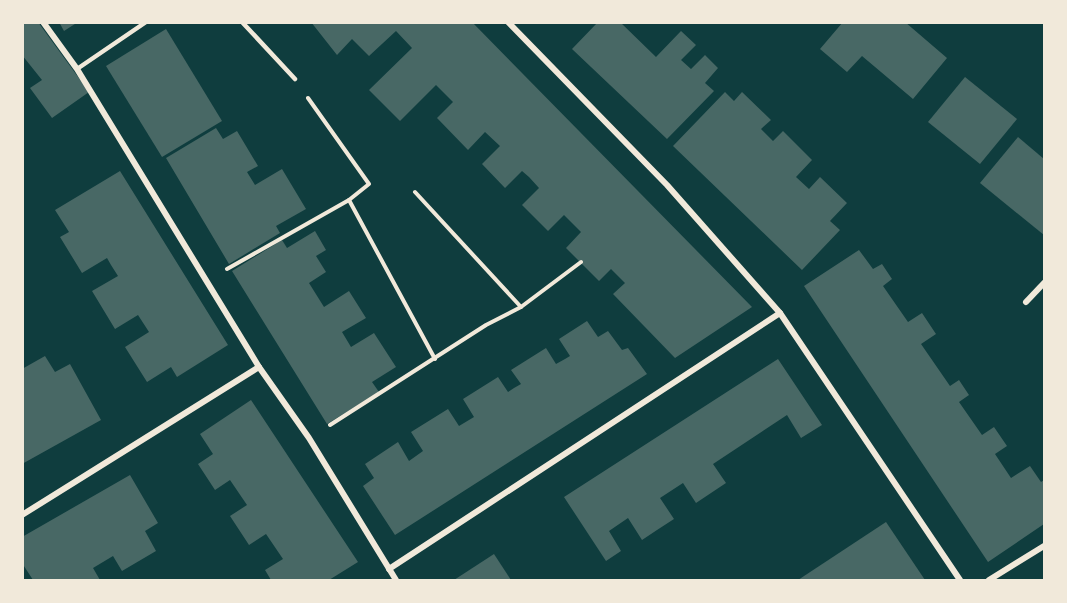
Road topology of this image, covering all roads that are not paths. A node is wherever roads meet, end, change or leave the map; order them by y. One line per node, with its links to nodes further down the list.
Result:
1 (43, 22): 5 (street)
2 (146, 22): 5 (lane)
3 (242, 22): 6 (lane)
4 (508, 22): 9 (street)
5 (77, 69): 10 (street)
6 (295, 79)
7 (1044, 283): 8 (street)
8 (1026, 302)
9 (780, 313): 13 (street); 15 (street)
10 (259, 367): 11 (street); 13 (street)
11 (22, 515)
12 (1044, 546): 16 (street)
13 (389, 569): 14 (street)
14 (396, 580)
15 (960, 580)
16 (989, 580)

